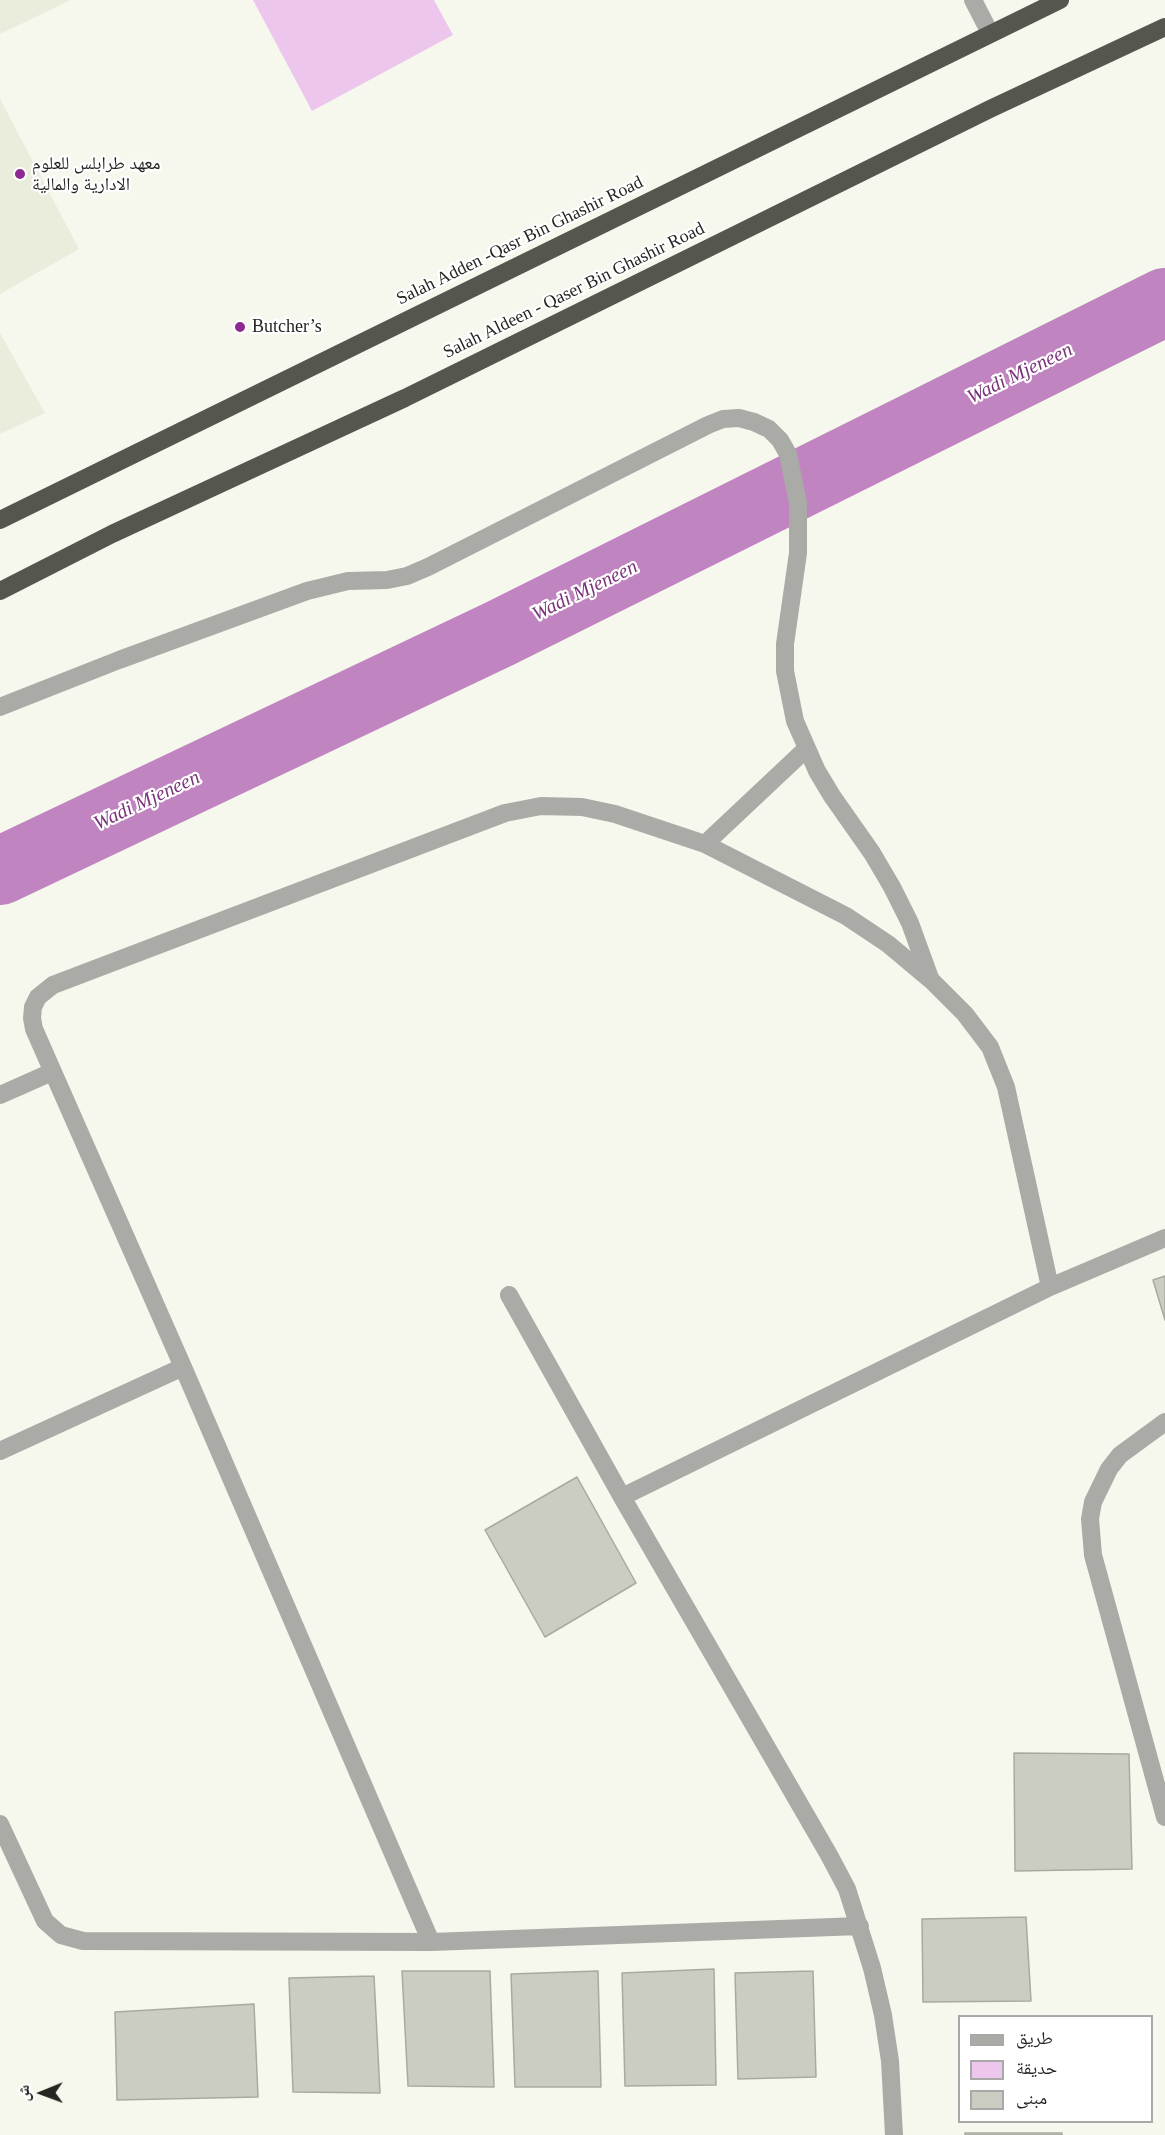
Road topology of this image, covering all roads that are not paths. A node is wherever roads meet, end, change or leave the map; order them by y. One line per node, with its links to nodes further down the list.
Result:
1 (973, 0): 4 (street)
2 (1060, 0): 4 (highway, Salah Adden -Qasr Bin Ghashir Road)
3 (1165, 27): 6 (highway, Salah Aldeen - Qaser Bin Ghashir Road)
4 (990, 33): 5 (highway, Salah Adden -Qasr Bin Ghashir Road)
5 (0, 520)
6 (0, 591)
7 (0, 707): 8 (street)
8 (806, 749): 9 (street); 10 (street)
9 (705, 844): 10 (street); 11 (street)
10 (931, 980): 14 (street)
11 (52, 1072): 12 (street); 16 (street)
12 (0, 1095)
13 (1165, 1238): 14 (street)
14 (1050, 1287): 19 (street)
15 (509, 1295): 19 (street)
16 (183, 1367): 18 (street); 23 (street)
17 (1165, 1422): 20 (street)
18 (0, 1451)
19 (622, 1497): 22 (street)
20 (1165, 1817)
21 (0, 1824): 23 (street)
22 (860, 1926): 23 (street); 24 (street)
23 (431, 1942)
24 (894, 2135)

